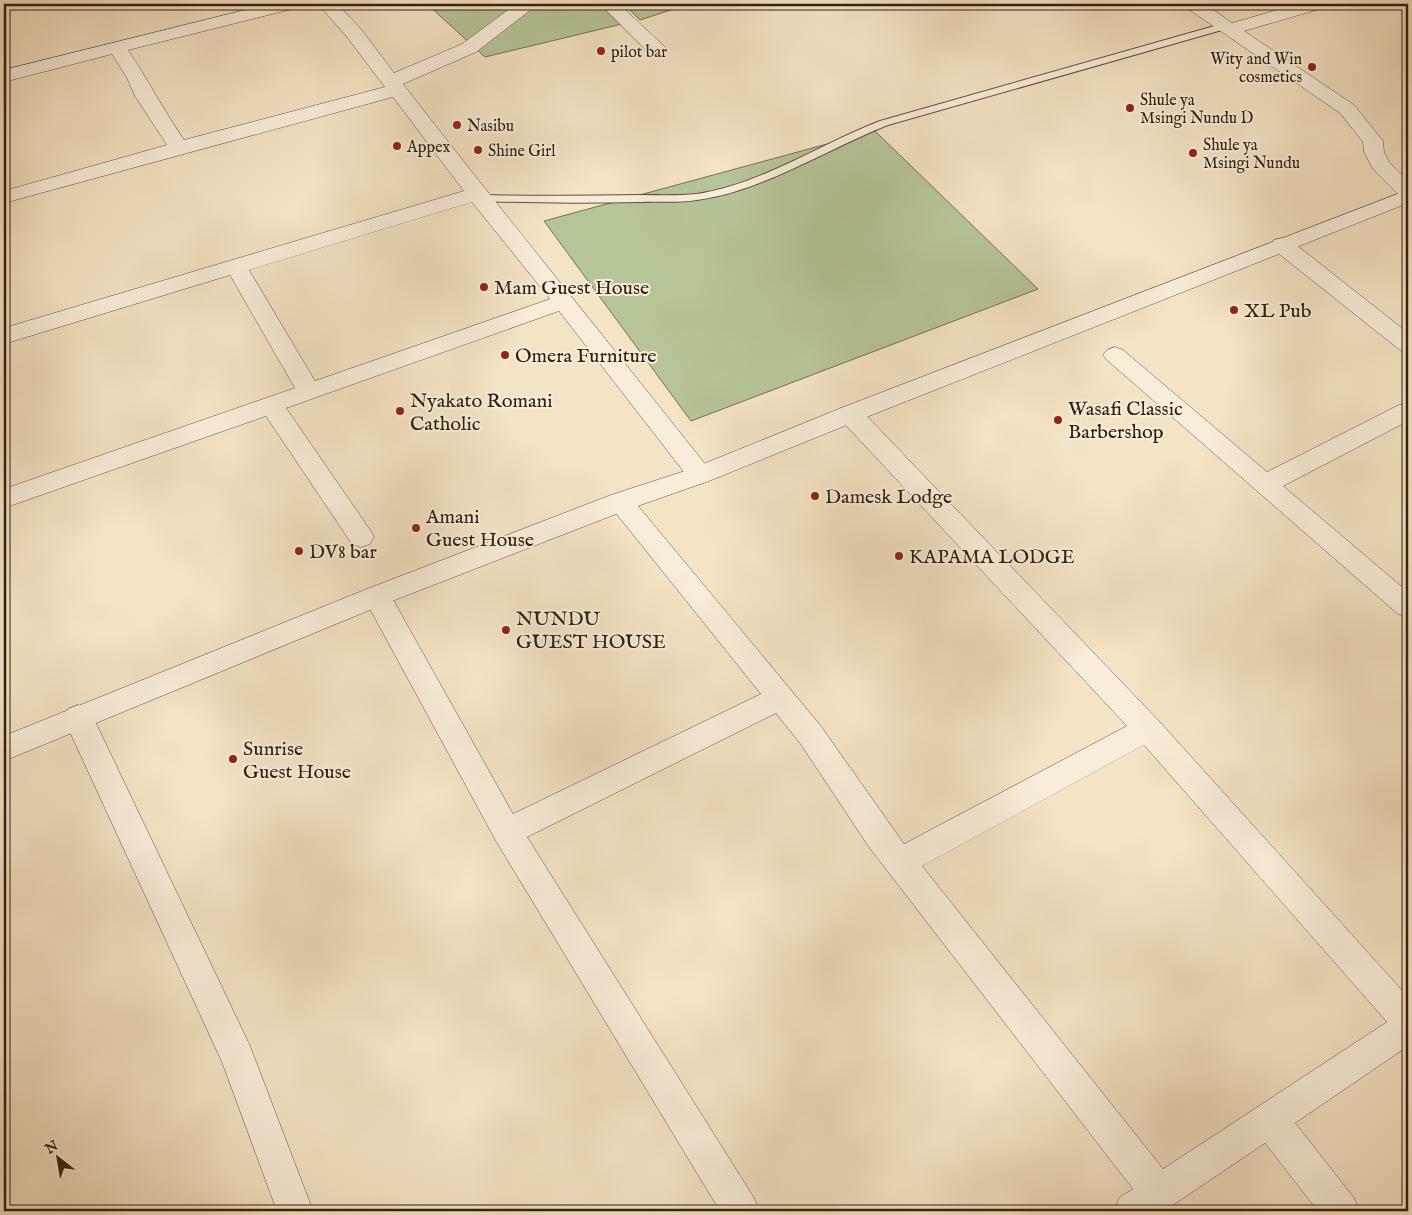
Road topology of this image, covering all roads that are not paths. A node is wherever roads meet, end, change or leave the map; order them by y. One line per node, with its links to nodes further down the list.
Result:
1 (290, 4): 8 (street)
2 (327, 4): 11 (street)
3 (527, 4): 11 (street)
4 (609, 4): 9 (street)
5 (1193, 4): 7 (street)
6 (1317, 4): 7 (street)
7 (1228, 27): 13 (street); 14 (lane)
8 (118, 49): 10 (street); 12 (street)
9 (658, 51)
10 (4, 76)
11 (393, 86): 12 (street); 14 (street)
12 (179, 148): 15 (street)
13 (1408, 194): 16 (street)
14 (478, 196): 17 (street); 18 (street)
15 (4, 197)
16 (1282, 245): 20 (street); 25 (street)
17 (236, 266): 19 (street); 22 (street)
18 (563, 302): 22 (street); 26 (street)
19 (4, 336)
20 (1408, 345)
21 (1115, 355): 27 (street)
22 (309, 391): 23 (street)
23 (271, 405): 28 (street); 30 (street)
24 (1408, 411): 27 (street)
25 (850, 414): 26 (street); 35 (street)
26 (700, 475): 29 (street)
27 (1265, 484): 32 (street)
28 (4, 498)
29 (620, 502): 31 (street); 33 (street)
30 (361, 537)
31 (377, 596): 34 (street); 37 (street)
32 (1408, 607)
33 (780, 698): 37 (street); 38 (street)
34 (78, 717): 36 (street); 43 (street)
35 (1148, 729): 38 (street); 39 (street)
36 (4, 749)
37 (507, 832): 44 (street)
38 (900, 862): 42 (street)
39 (1408, 1021)
40 (1408, 1028): 41 (street)
41 (1269, 1119): 42 (street); 45 (street)
42 (1145, 1202)
43 (295, 1211)
44 (741, 1211)
45 (1341, 1211)

